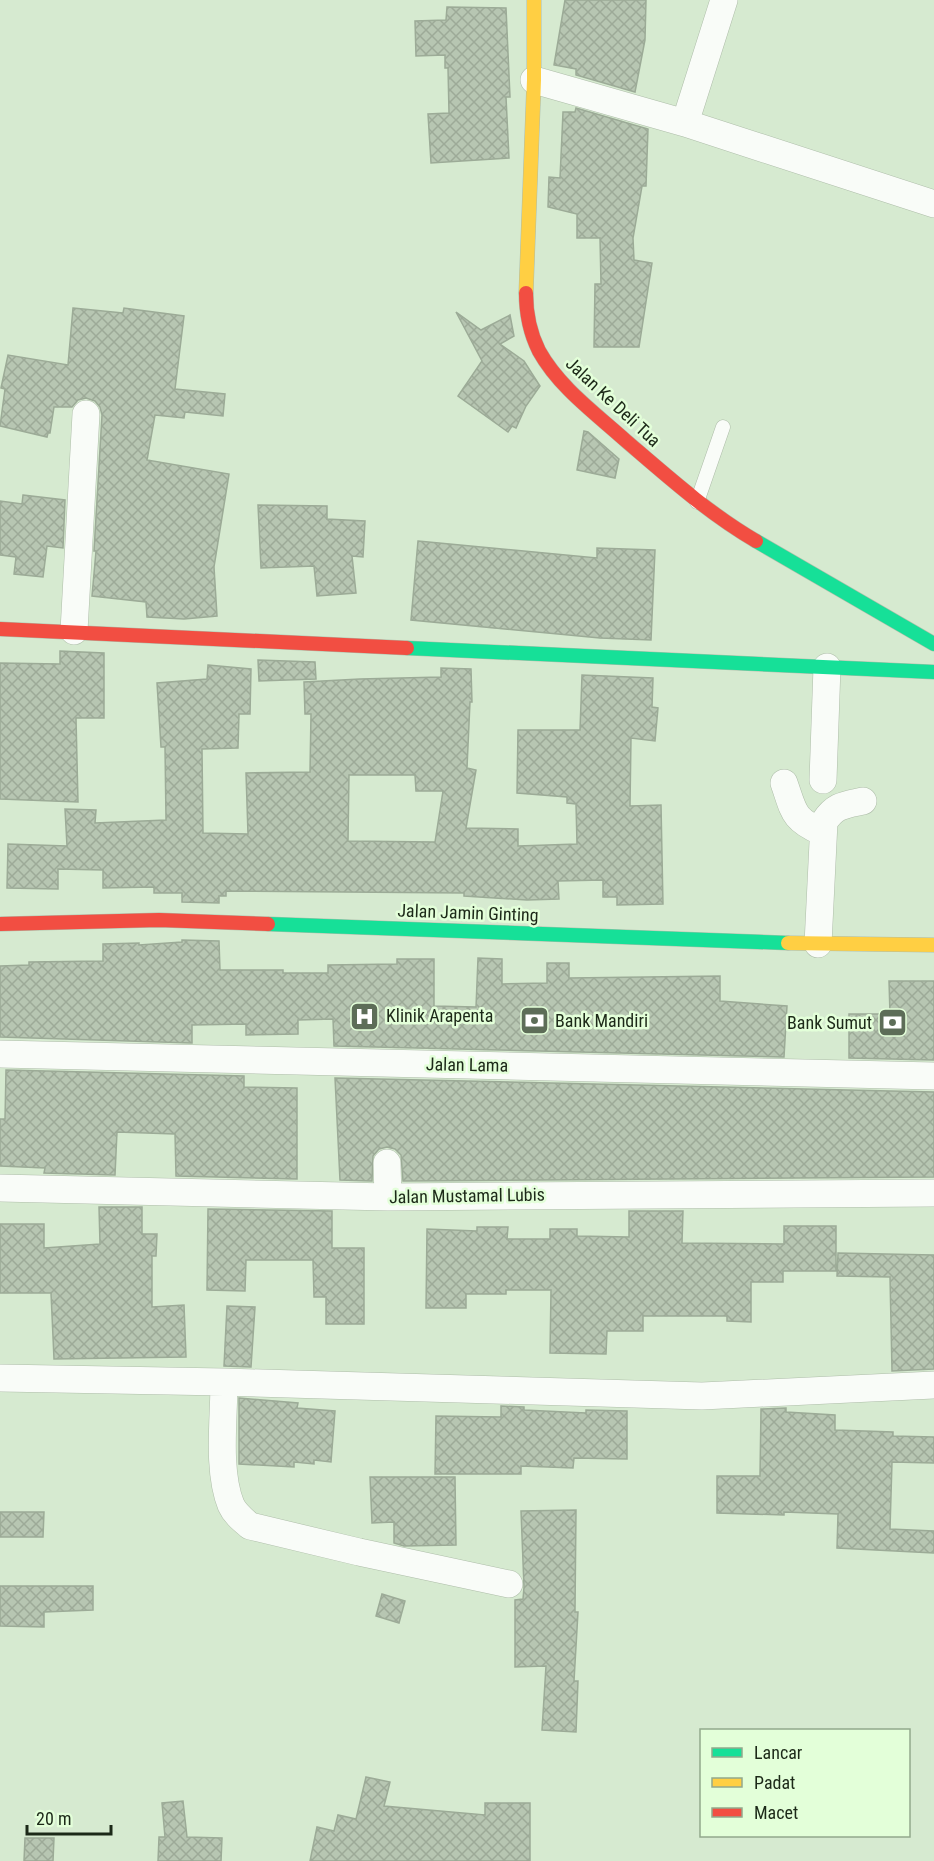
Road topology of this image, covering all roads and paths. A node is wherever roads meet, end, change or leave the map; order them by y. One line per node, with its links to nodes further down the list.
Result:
1 (534, 0): 3 (main road, Jalan Ke Deli Tua)
2 (724, 0): 4 (street)
3 (534, 80): 4 (street); 8 (main road, Jalan Ke Deli Tua)
4 (685, 123): 5 (street)
5 (934, 204)
6 (86, 414): 10 (street)
7 (723, 427): 8 (lane)
8 (697, 502): 11 (main road, Jalan Ke Deli Tua)
9 (0, 629): 10 (main road)
10 (75, 631): 12 (main road)
11 (934, 644)
12 (827, 667): 13 (main road); 14 (street)
13 (934, 672)
14 (823, 780)
15 (784, 783): 17 (street)
16 (863, 801): 17 (street)
17 (822, 832): 19 (street)
18 (0, 924): 19 (main road, Jalan Jamin Ginting)
19 (818, 944): 20 (main road, Jalan Jamin Ginting)
20 (934, 945)
21 (0, 1054): 22 (street, Jalan Lama)
22 (934, 1076)
23 (387, 1163): 26 (street)
24 (0, 1188): 26 (street, Jalan Mustamal Lubis)
25 (934, 1193): 26 (street, Jalan Mustamal Lubis)
26 (388, 1197)
27 (0, 1378): 28 (street)
28 (224, 1382): 29 (street); 30 (street)
29 (934, 1385)
30 (509, 1584)

